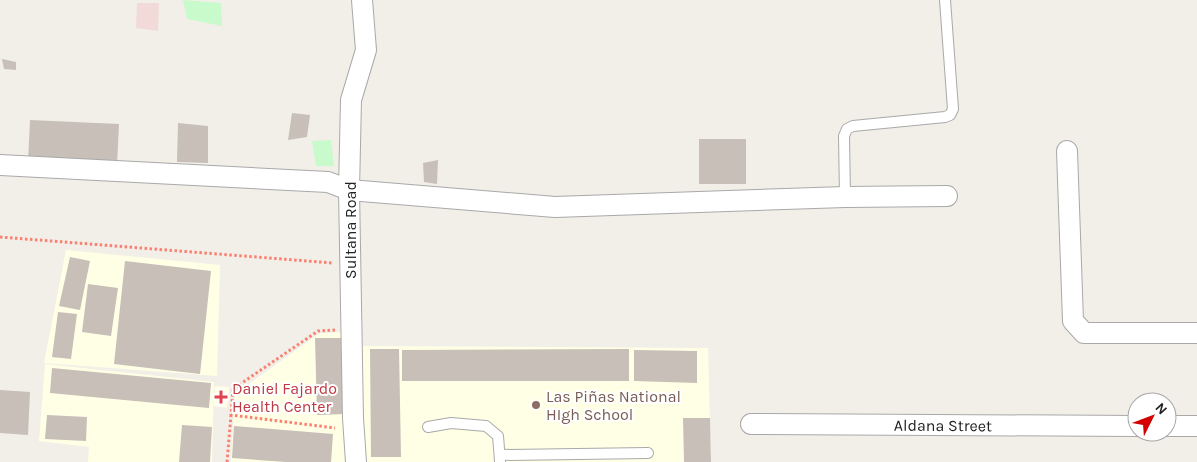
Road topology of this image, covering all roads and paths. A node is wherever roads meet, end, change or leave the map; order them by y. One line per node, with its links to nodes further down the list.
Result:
1 (362, 0): 5 (street, Sultana Road)
2 (945, 0): 7 (lane)
3 (1067, 150): 11 (street)
4 (0, 165): 5 (street)
5 (349, 190): 7 (street); 9 (street, Sultana Road)
6 (948, 196): 7 (street)
7 (846, 197)
8 (0, 237): 9 (path)
9 (349, 264): 10 (street, Sultana Road)
10 (351, 329): 12 (path); 22 (street, Sultana Road)
11 (1197, 333)
12 (231, 415): 17 (path); 21 (path)
13 (751, 424): 14 (street, Aldana Street)
14 (1127, 426)
15 (1177, 426): 16 (street)
16 (1197, 426)
17 (342, 428)
18 (428, 428): 20 (lane)
19 (648, 454): 20 (lane)
20 (500, 459)
21 (227, 462)
22 (356, 462)

